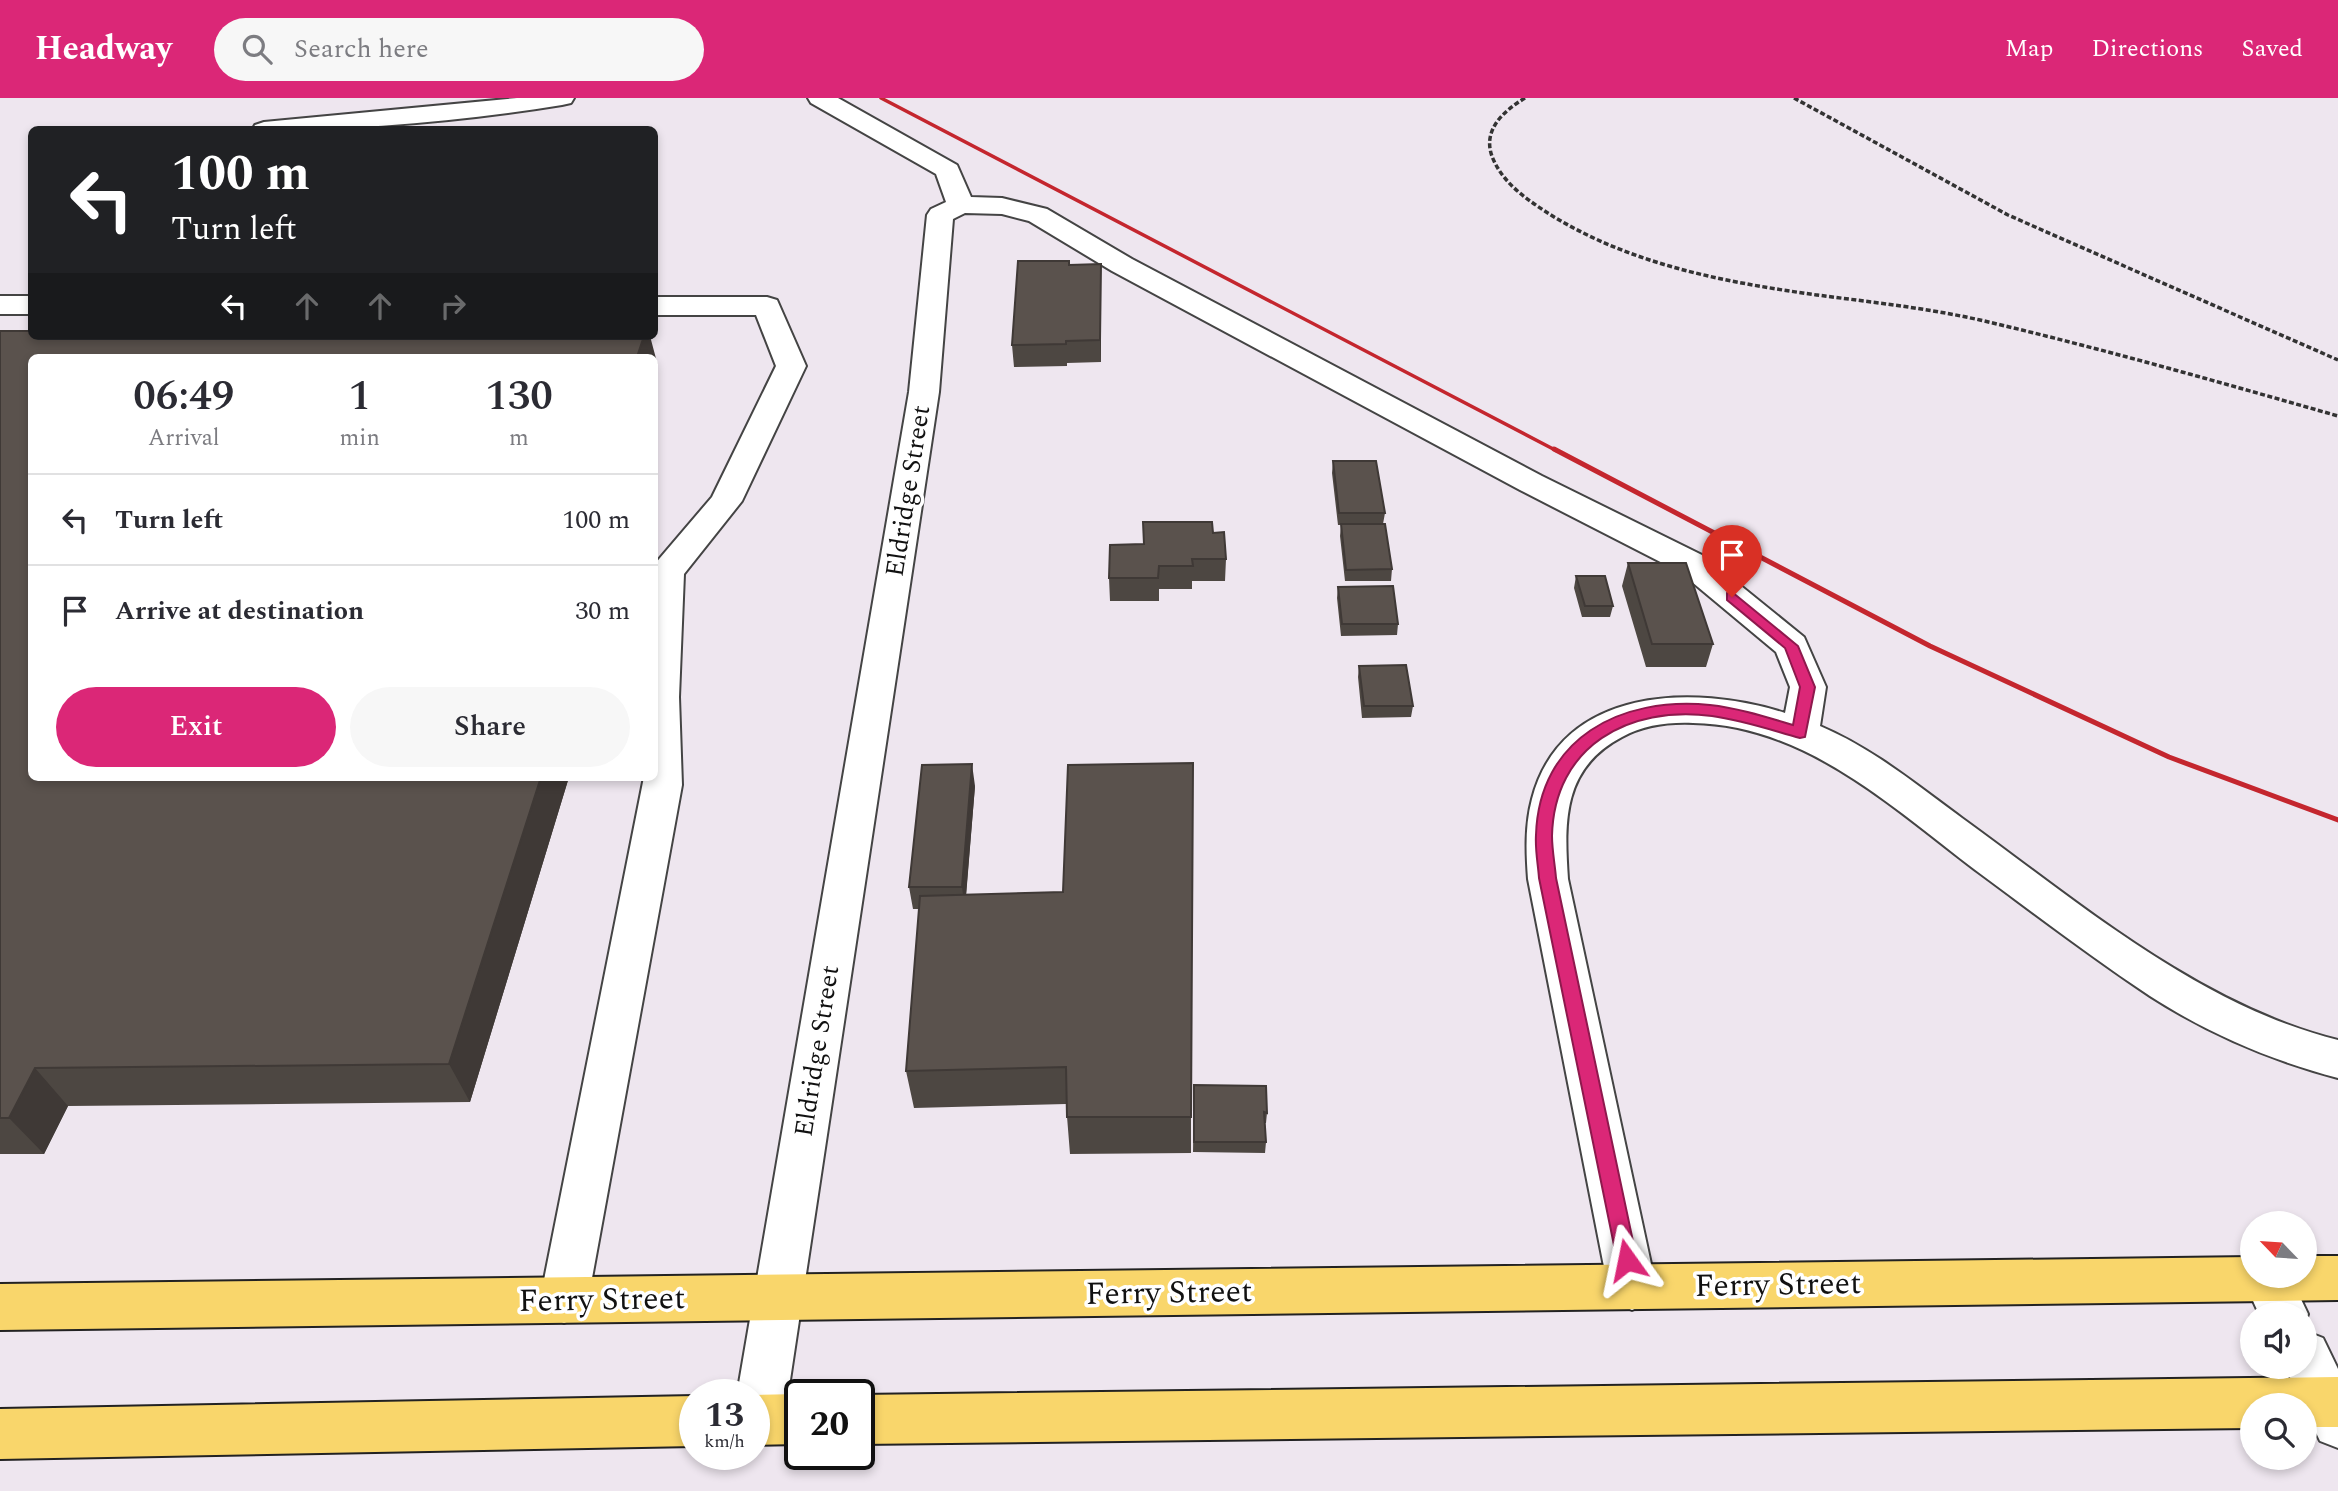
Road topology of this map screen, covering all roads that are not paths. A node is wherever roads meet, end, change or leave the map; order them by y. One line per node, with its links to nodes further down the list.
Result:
1 (323, 98): 4 (street)
2 (562, 98): 4 (street)
3 (820, 98): 6 (street)
4 (311, 124): 5 (street)
5 (295, 126)
6 (960, 205): 10 (street); 15 (street, Eldridge Street)
7 (0, 305): 8 (street)
8 (28, 305)
9 (658, 306): 16 (street)
10 (1800, 733): 11 (street); 13 (street)
11 (2338, 1059)
12 (2338, 1278): 14 (main road, Ferry Street)
13 (1632, 1287): 14 (main road, Ferry Street); 15 (main road, Ferry Street)
14 (2276, 1297)
15 (777, 1298): 16 (main road, Ferry Street); 21 (street, Eldridge Street)
16 (564, 1300): 17 (main road, Ferry Street)
17 (0, 1307)
18 (2317, 1377): 19 (street)
19 (2335, 1409): 20 (main road)
20 (875, 1419)
21 (771, 1420)
22 (679, 1421): 23 (main road)
23 (0, 1433)

